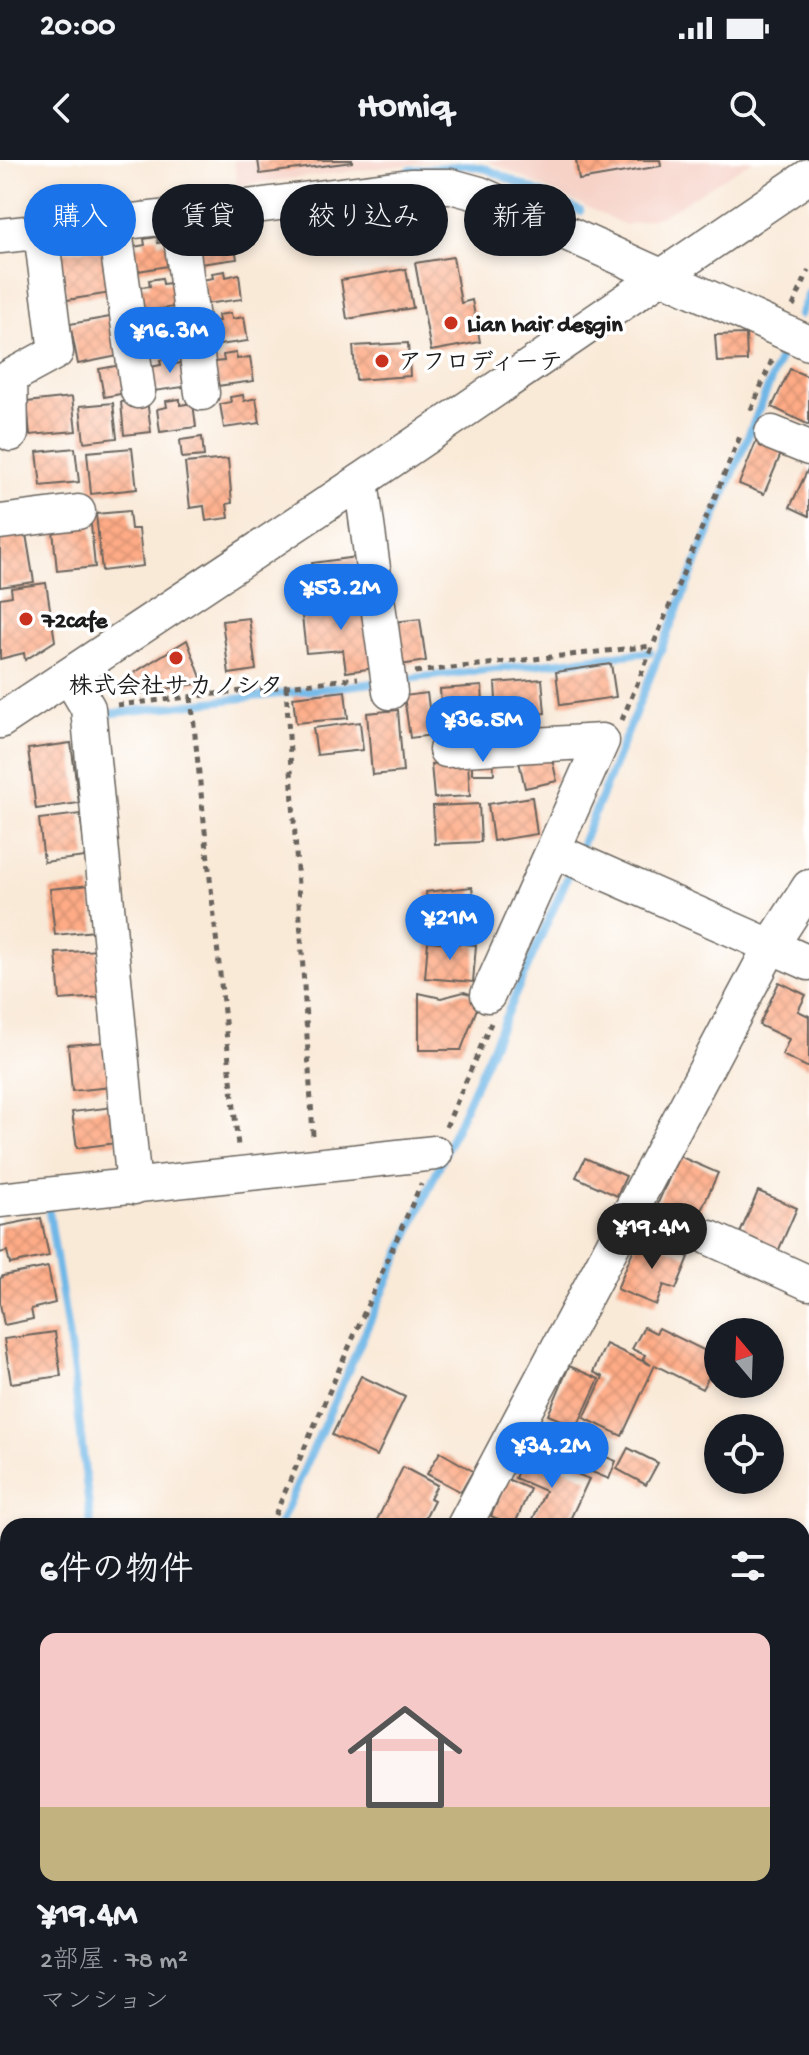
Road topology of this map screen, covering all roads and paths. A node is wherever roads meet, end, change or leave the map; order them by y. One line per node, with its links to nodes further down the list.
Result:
1 (449, 170): 3 (street); 9 (street)
2 (809, 176): 9 (street)
3 (264, 205)
4 (24, 234): 5 (street)
5 (0, 236)
6 (44, 256): 14 (street)
7 (119, 256): 11 (street)
8 (183, 256): 12 (street)
9 (661, 277): 10 (street); 16 (street)
10 (809, 343)
11 (138, 391)
12 (202, 393)
13 (772, 433): 15 (street)
14 (11, 434)
15 (809, 448)
16 (361, 481): 19 (street); 21 (street)
17 (78, 512): 18 (street)
18 (0, 522)
19 (69, 676): 23 (street); 32 (street)
20 (286, 686): 30 (path)
21 (390, 692)
22 (191, 697): 31 (path)
23 (0, 721)
24 (446, 750): 25 (street)
25 (555, 851): 27 (street); 28 (street)
26 (809, 887): 27 (street)
27 (785, 953): 36 (street)
28 (488, 995)
29 (435, 1153): 30 (street)
30 (315, 1167): 31 (street)
31 (241, 1175): 32 (street)
32 (134, 1187): 33 (street)
33 (0, 1200)
34 (710, 1238): 35 (street)
35 (809, 1283)
36 (468, 1518)

